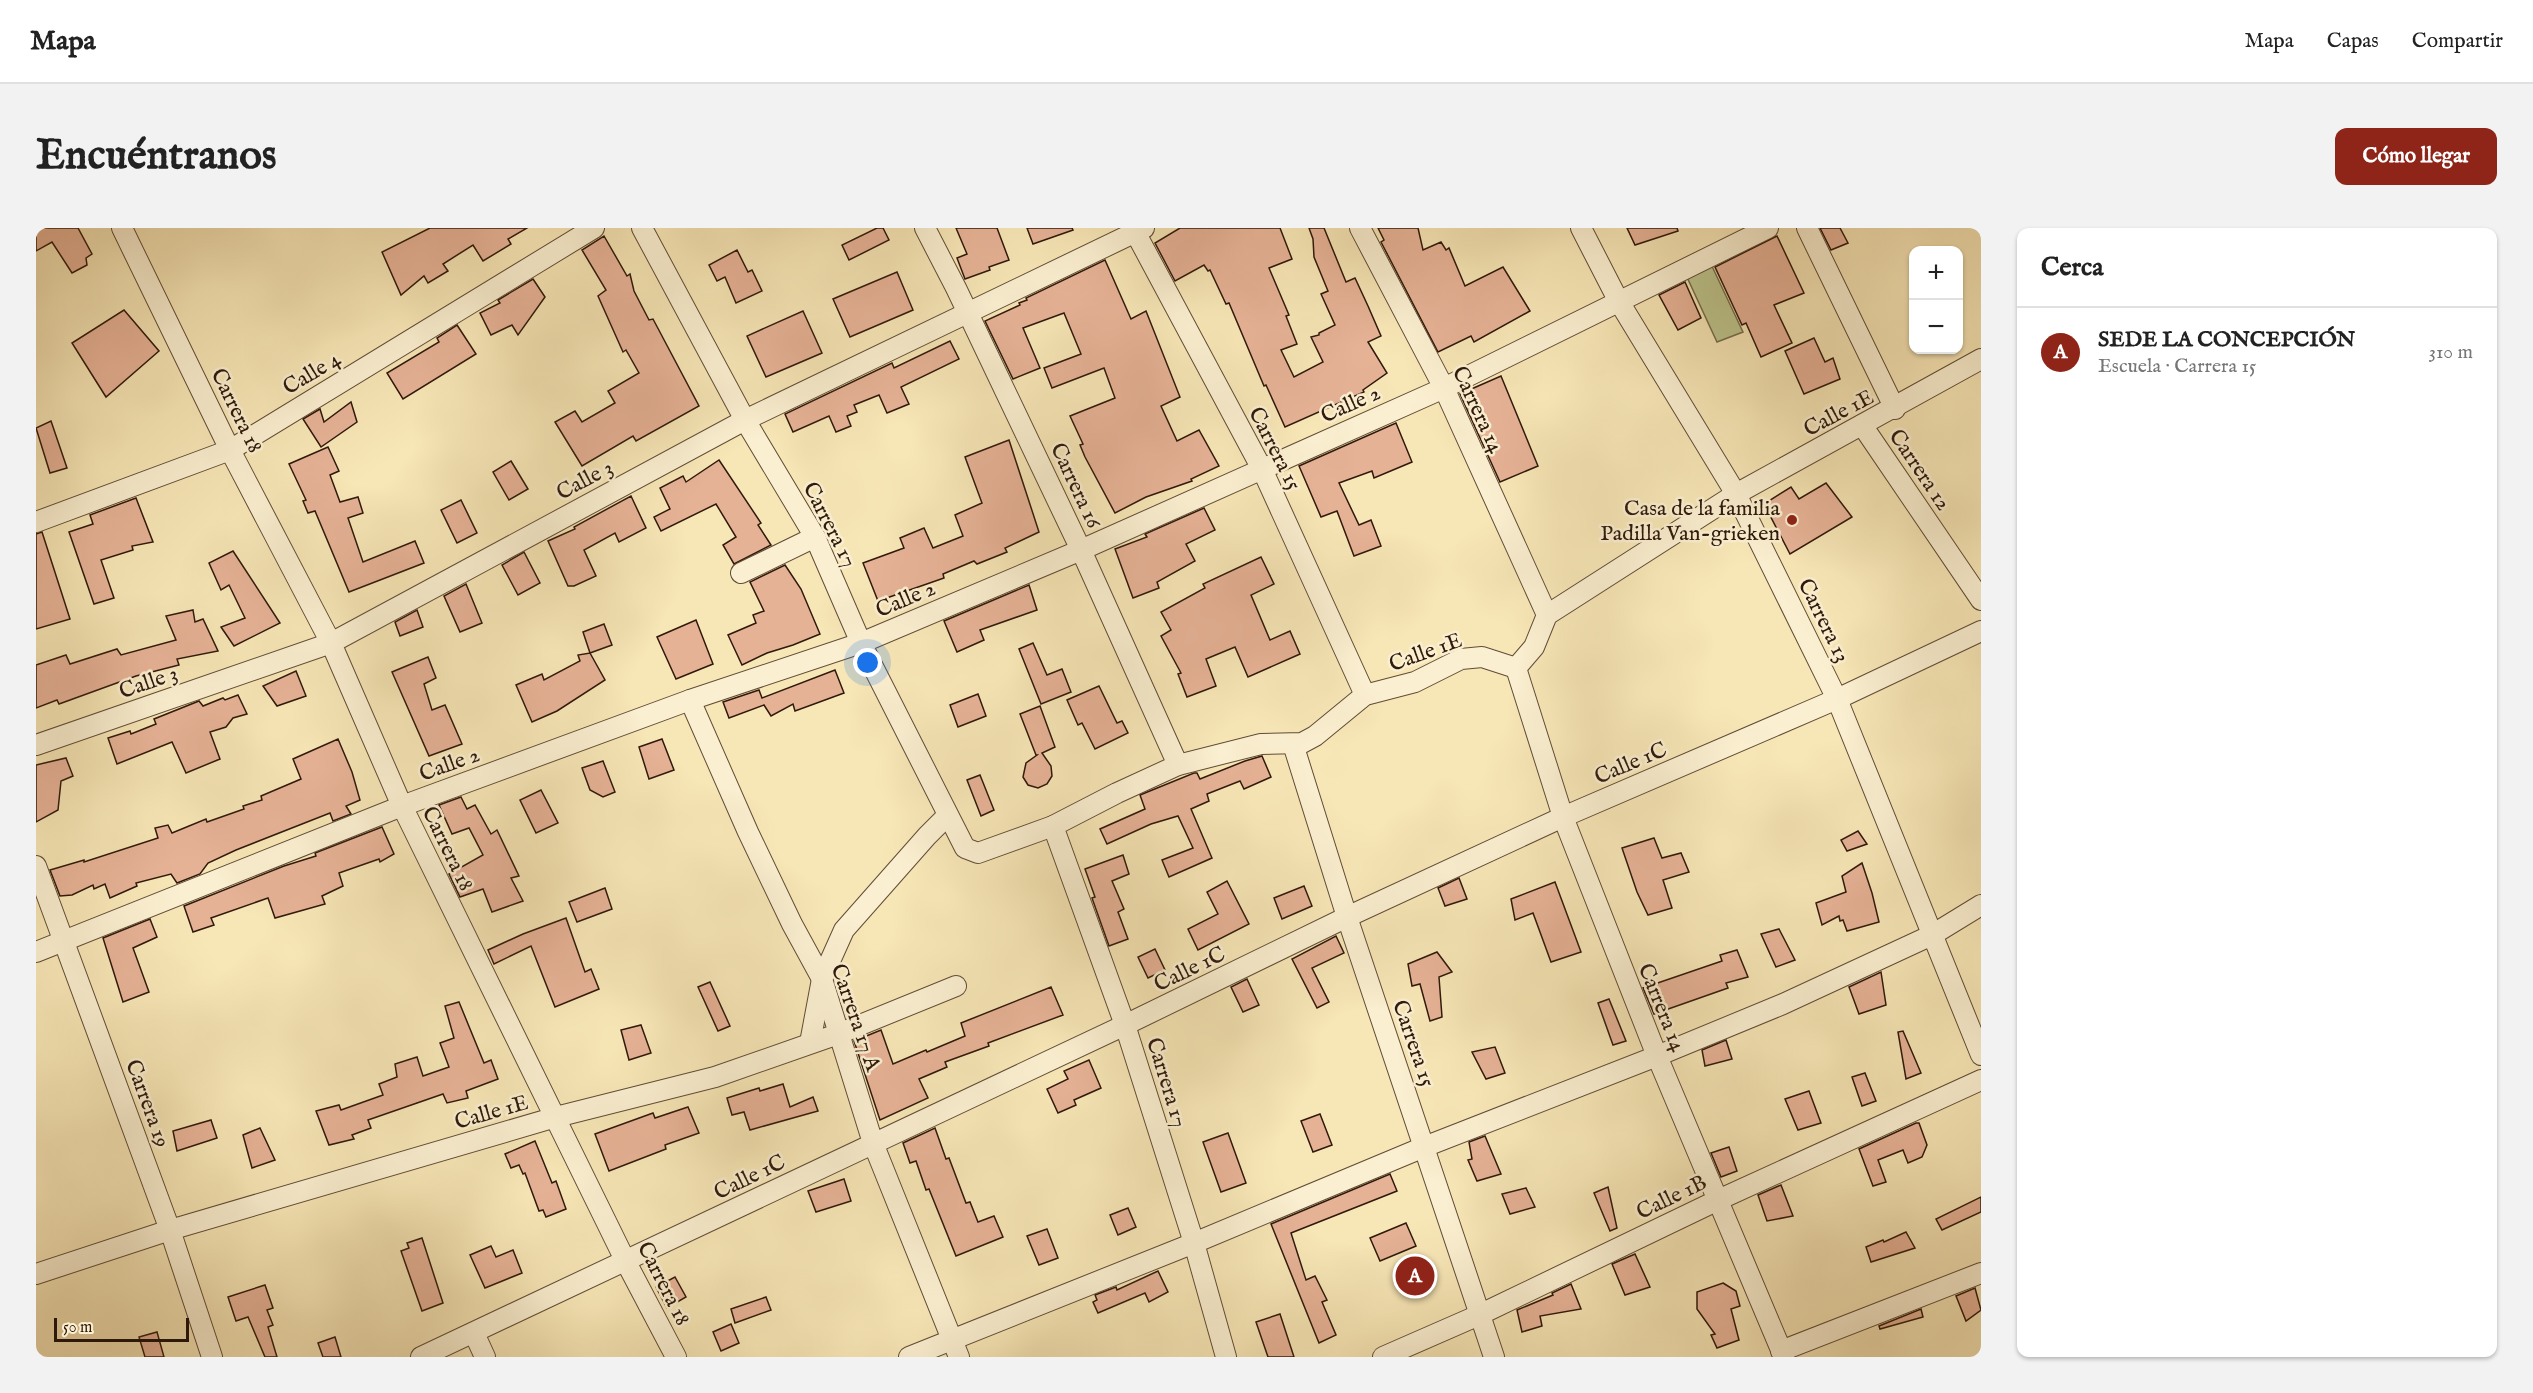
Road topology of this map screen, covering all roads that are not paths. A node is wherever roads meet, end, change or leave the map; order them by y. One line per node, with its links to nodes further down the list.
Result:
1 (122, 228): 17 (street, Carrera 18)
2 (594, 228): 17 (street, Calle 4)
3 (642, 228): 15 (street, Carrera 17)
4 (925, 228): 11 (street, Carrera 16)
5 (1360, 228): 13 (street, Carrera 14)
6 (1581, 228): 10 (street, Carrera 13)
7 (1768, 228): 10 (street, Calle 2)
8 (1807, 228): 14 (street, Carrera 12)
9 (1137, 230): 11 (street, Calle 3); 18 (street, Carrera 15)
10 (1618, 300): 13 (street, Calle 2); 19 (street, Carrera 13)
11 (968, 312): 15 (street, Calle 3); 22 (street, Carrera 16)
12 (1981, 359): 14 (street, Calle 1E)
13 (1443, 388): 18 (street, Calle 2); 25 (street, Carrera 14)
14 (1895, 409): 16 (street, Calle 1E)
15 (745, 420): 21 (street, Carrera 17); 27 (street, Calle 3)
16 (1862, 425): 19 (street, Calle 1E); 24 (street, Carrera 12)
17 (230, 450): 20 (street, Calle 4); 27 (street, Carrera 18)
18 (1262, 469): 22 (street, Calle 2); 30 (street, Carrera 15)
19 (1736, 494): 25 (street, Calle 1E); 31 (street, Carrera 13)
20 (36, 522)
21 (815, 537): 23 (street); 28 (street, Carrera 17)
22 (1081, 550): 28 (street, Calle 2); 35 (street, Carrera 16)
23 (741, 573)
24 (1981, 600)
25 (1547, 615): 29 (street)
26 (1981, 631): 31 (street, Calle 1C)
27 (331, 643): 34 (street, Calle 3); 36 (street, Carrera 18)
28 (861, 643): 32 (street, Calle 2); 37 (street, Carrera 17)
29 (1516, 668): 30 (street, Calle 1E); 38 (street, Carrera 14)
30 (1365, 695): 33 (street, Calle 1E)
31 (1837, 699): 38 (street, Calle 1C); 44 (street, Carrera 13)
32 (690, 700): 36 (street, Calle 2); 47 (street, Carrera 17 A)
33 (1293, 744): 35 (street, Calle 1E); 43 (street, Carrera 15)
34 (36, 745)
35 (1178, 765): 39 (street, Calle 1E)
36 (402, 806): 45 (street, Calle 2); 55 (street, Carrera 18)
37 (947, 816): 40 (street, Carrera 17); 47 (street)
38 (1563, 817): 43 (street, Calle 1C); 53 (street, Carrera 14)
39 (1053, 826): 40 (street, Calle 1E); 49 (street, Carrera 17)
40 (965, 848)
41 (36, 866): 45 (street, Carrera 19)
42 (1981, 905): 44 (street)
43 (1347, 917): 49 (street, Calle 1C); 57 (street, Carrera 15)
44 (1932, 936): 52 (street, Carrera 13); 53 (street)
45 (64, 942): 46 (street, Calle 2); 59 (street, Carrera 19)
46 (36, 952)
47 (822, 978): 50 (street, Carrera 17 A); 51 (street)
48 (956, 986): 50 (street, Calle 1E)
49 (1125, 1025): 56 (street, Calle 1C); 60 (street, Carrera 17)
50 (837, 1034): 51 (street, Calle 1E); 56 (street, Carrera 17 A)
51 (810, 1043): 55 (street, Calle 1E)
52 (1981, 1055)
53 (1657, 1056): 57 (street); 58 (street, Carrera 14)
54 (1981, 1080): 58 (street, Calle 1B)
55 (556, 1117): 59 (street, Calle 1E); 61 (street, Carrera 18)
56 (873, 1143): 61 (street, Calle 1C); 66 (street, Carrera 17 A)
57 (1424, 1147): 60 (street); 64 (street, Carrera 15)
58 (1716, 1201): 64 (street, Calle 1B); 67 (street, Carrera 14)
59 (170, 1230): 63 (street, Calle 1E); 68 (street, Carrera 19)
60 (1194, 1243): 66 (street); 73 (street, Carrera 17)
61 (626, 1262): 65 (street, Calle 1C); 71 (street, Carrera 18)
62 (1981, 1273): 67 (street)
63 (36, 1274)
64 (1479, 1315): 74 (street, Calle 1B); 75 (street, Carrera 15)
65 (474, 1333): 69 (street, Calle 1C); 70 (street)
66 (956, 1349): 72 (street)
67 (1783, 1354)
68 (212, 1357)
69 (421, 1357)
70 (485, 1357)
71 (676, 1357)
72 (909, 1357)
73 (1226, 1357)
74 (1383, 1357)
75 (1494, 1357)

